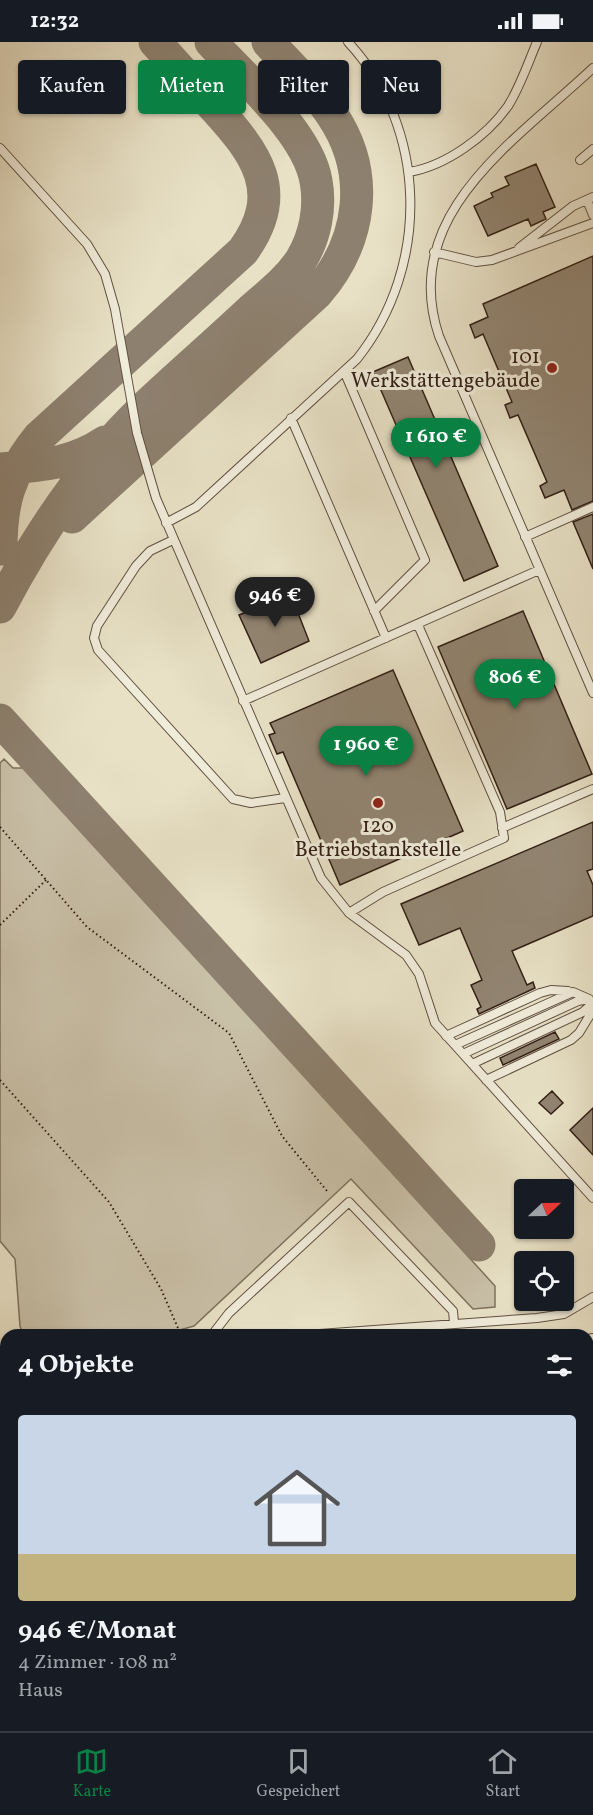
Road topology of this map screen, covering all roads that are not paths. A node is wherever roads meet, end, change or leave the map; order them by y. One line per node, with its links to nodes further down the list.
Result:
1 (348, 42): 7 (lane)
2 (537, 42): 7 (lane)
3 (593, 68): 12 (lane)
4 (0, 148): 16 (lane)
5 (593, 149): 6 (lane)
6 (580, 160)
7 (410, 172): 13 (lane)
8 (590, 198): 9 (lane); 11 (lane)
9 (593, 215)
10 (593, 223): 11 (lane)
11 (515, 251): 12 (lane)
12 (435, 252): 17 (lane)
13 (344, 371): 14 (lane); 20 (lane)
14 (291, 418): 16 (lane); 20 (lane)
15 (593, 507): 17 (lane)
16 (166, 523): 18 (lane)
17 (525, 537): 19 (lane)
18 (173, 540): 24 (lane); 26 (lane)
19 (539, 570): 21 (lane); 23 (lane)
20 (374, 611): 22 (lane)
21 (418, 625): 22 (lane); 27 (lane)
22 (386, 638): 24 (lane)
23 (593, 693)
24 (243, 701): 26 (lane)
25 (593, 789): 27 (lane)
26 (285, 798): 28 (lane)
27 (502, 828): 28 (lane)
28 (349, 913): 32 (lane)
29 (573, 992): 30 (lane); 32 (lane); 33 (lane)
30 (592, 1000): 34 (lane); 35 (lane)
31 (593, 1010): 36 (lane)
32 (446, 1036): 33 (lane)
33 (455, 1045): 34 (lane)
34 (463, 1054): 35 (lane)
35 (472, 1064): 36 (lane)
36 (486, 1080): 37 (lane)
37 (593, 1198)
38 (593, 1297): 39 (lane)
39 (454, 1323): 40 (lane); 41 (lane)
40 (216, 1329)
41 (380, 1329)

